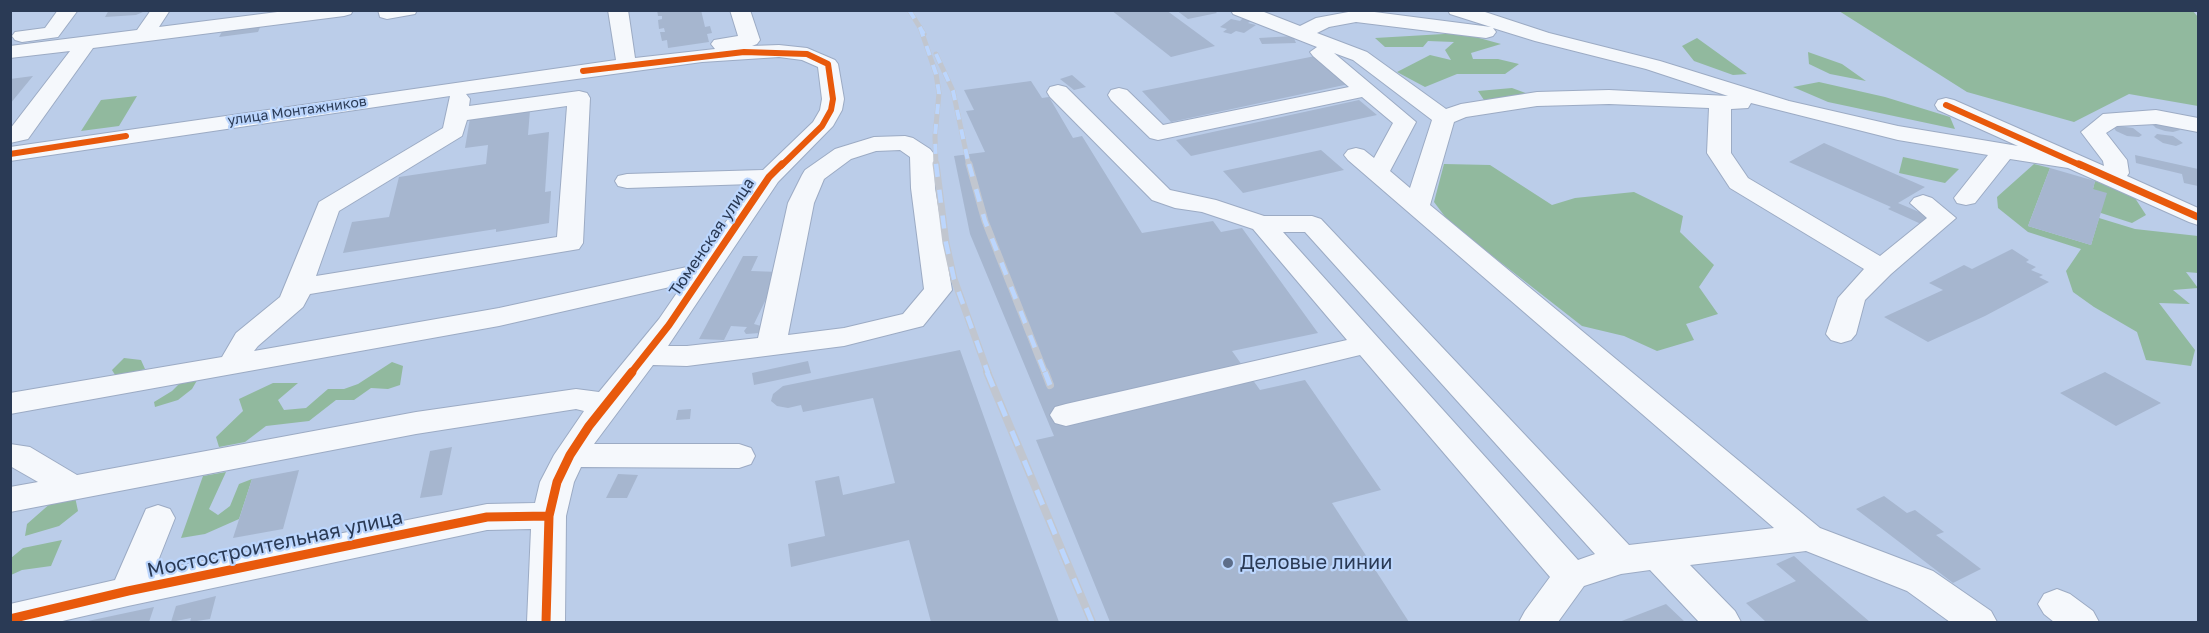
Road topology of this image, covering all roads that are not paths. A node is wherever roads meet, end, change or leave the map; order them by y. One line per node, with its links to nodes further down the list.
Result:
1 (161, 10): 12 (street)
2 (344, 10): 12 (street)
3 (388, 10): 4 (street)
4 (408, 10)
5 (618, 10): 18 (street)
6 (740, 10): 18 (street)
7 (1240, 10): 11 (street)
8 (1457, 10): 14 (street)
9 (68, 11): 10 (street); 13 (street)
10 (10, 19)
11 (1300, 33): 14 (street); 27 (street)
12 (143, 36): 15 (street)
13 (10, 37)
14 (1542, 37): 26 (street)
15 (86, 43): 16 (street); 30 (street)
16 (10, 52)
17 (1320, 52): 20 (street)
18 (620, 63): 19 (street, Тюменская улица); 37 (street, Тюменская улица)
19 (583, 71): 23 (street, улица Монтажников)
20 (1366, 90): 22 (street); 28 (street)
21 (1058, 92): 45 (street)
22 (1119, 95)
23 (458, 101): 31 (street, улица Монтажников); 48 (street); 48 (street)
24 (1720, 102): 26 (street); 27 (street); 46 (street)
25 (1946, 105): 35 (street)
26 (1783, 106): 32 (street)
27 (1444, 118): 28 (street); 43 (street)
28 (1405, 122): 36 (street)
29 (2199, 125): 39 (street)
30 (10, 136)
31 (38, 150): 33 (street, улица Монтажников); 38 (street)
32 (2005, 150): 35 (street); 41 (street)
33 (10, 154)
34 (1356, 155): 36 (street)
35 (2068, 160): 39 (street)
36 (1377, 173): 43 (street)
37 (769, 177): 40 (street); 47 (street, Тюменская улица)
38 (10, 178)
39 (2112, 179): 44 (street)
40 (627, 181)
41 (1966, 198)
42 (1923, 203): 46 (street)
43 (1417, 207): 64 (street)
44 (2199, 217)
45 (1262, 224): 50 (street); 66 (street)
46 (1881, 268): 49 (street)
47 (704, 271): 52 (street, Тюменская улица); 53 (street)
48 (299, 287): 53 (street)
49 (1841, 334)
50 (1368, 344): 56 (street); 67 (street)
51 (771, 346): 51 (street); 52 (street)
52 (645, 355): 55 (street, Тюменская улица)
53 (231, 366): 54 (street)
54 (10, 404)
55 (608, 404): 57 (street, Тюменская улица); 60 (street)
56 (1066, 415)
57 (570, 454): 59 (street); 62 (street, Тюменская улица)
58 (10, 455): 60 (street)
59 (739, 456)
60 (73, 488): 61 (street)
61 (10, 500)
62 (549, 516): 68 (street, Мостостроительная улица); 70 (street, Тюменская улица)
63 (158, 518): 68 (street)
64 (1808, 537): 65 (street); 73 (street)
65 (1658, 555): 66 (street); 72 (street)
66 (1621, 560): 67 (street)
67 (1570, 576): 71 (street)
68 (128, 591): 69 (street, Мостостроительная улица)
69 (10, 619)
70 (546, 622)
71 (1538, 622)
72 (1722, 622)
73 (1978, 622)

